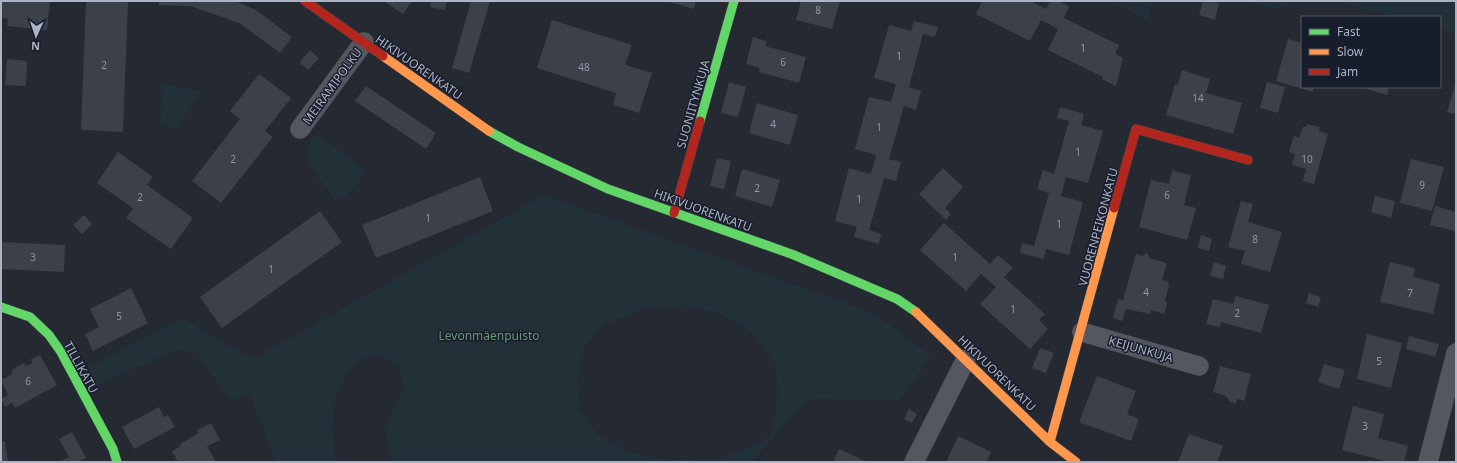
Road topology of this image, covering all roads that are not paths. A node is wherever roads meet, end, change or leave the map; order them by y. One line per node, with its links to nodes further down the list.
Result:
1 (305, 1): 3 (street, HIKIVUORENKATU)
2 (734, 1): 6 (street, SUONIITYNKUJA)
3 (364, 42): 4 (street, MEIRAMIPOLKU); 6 (street, HIKIVUORENKATU)
4 (300, 129)
5 (1248, 160): 8 (street, VUORENPEIKONKATU)
6 (674, 213): 10 (street, HIKIVUORENKATU)
7 (1, 307): 13 (street, TILLIKATU)
8 (1082, 332): 11 (street, KEIJUNKUJA); 12 (street, VUORENPEIKONKATU)
9 (1456, 353): 16 (street)
10 (966, 359): 12 (street, HIKIVUORENKATU); 14 (street)
11 (1199, 366)
12 (1050, 442): 15 (street, HIKIVUORENKATU)
13 (117, 462)
14 (914, 462)
15 (1076, 462)
16 (1428, 462)

